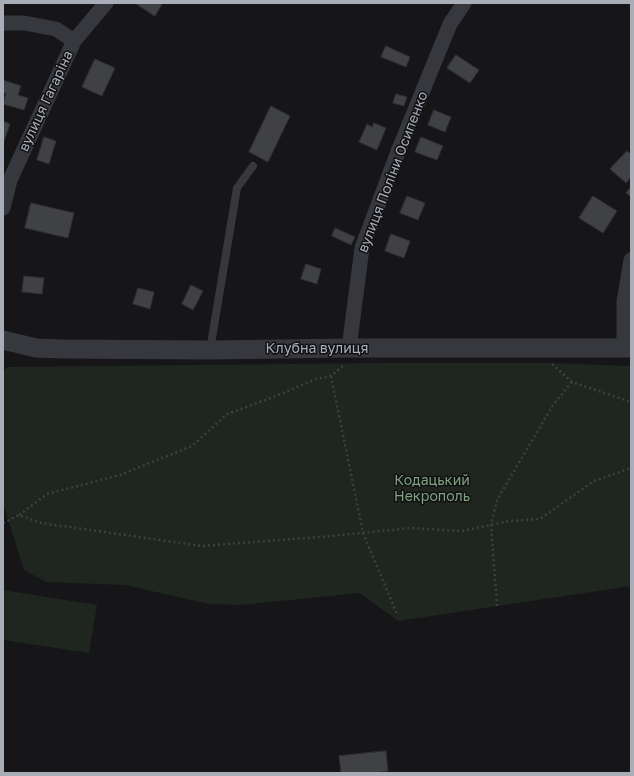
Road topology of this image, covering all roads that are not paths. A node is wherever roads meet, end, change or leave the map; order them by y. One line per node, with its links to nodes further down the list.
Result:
1 (106, 3): 4 (street, вулиця Гагаріна)
2 (464, 3): 9 (street, вулиця Поліни Осипенко)
3 (3, 23): 4 (street)
4 (74, 41): 6 (street, вулиця Гагаріна)
5 (253, 166): 11 (lane)
6 (3, 208)
7 (631, 260): 10 (street)
8 (3, 340): 11 (street, Клубна вулиця)
9 (349, 348): 10 (street, Клубна вулиця); 11 (street, Клубна вулиця)
10 (627, 348)
11 (210, 350)

